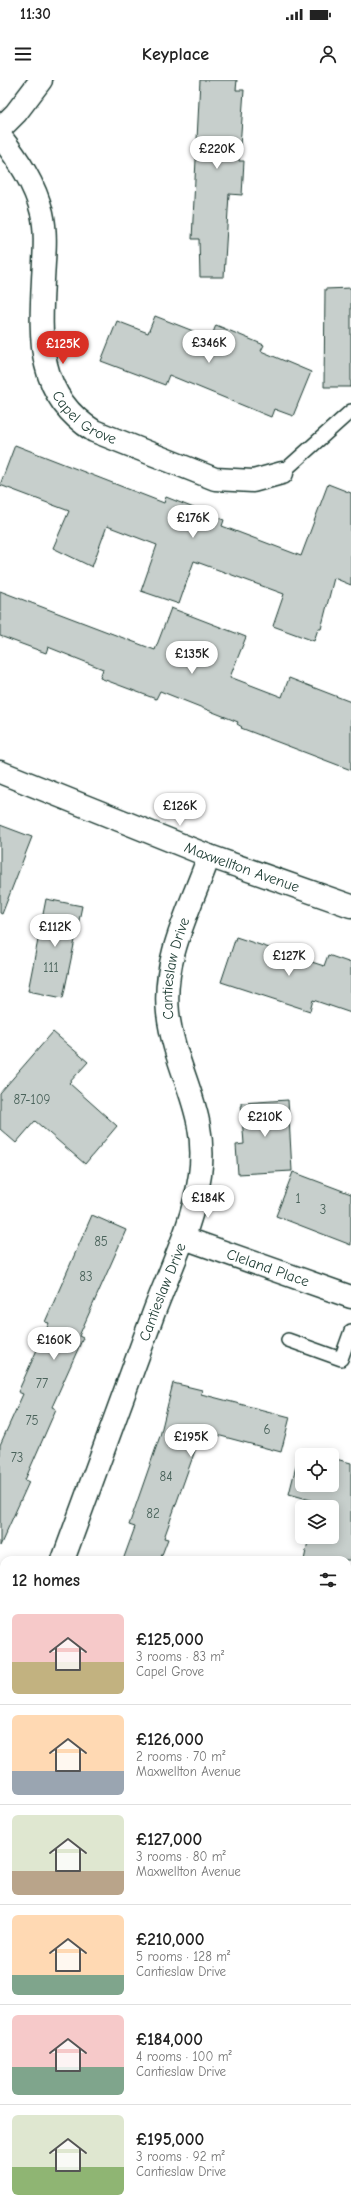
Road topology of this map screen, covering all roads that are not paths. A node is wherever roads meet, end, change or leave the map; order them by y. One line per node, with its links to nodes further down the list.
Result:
1 (41, 80): 2 (main road)
2 (0, 129)
3 (0, 136): 5 (main road, Capel Grove)
4 (351, 410): 5 (lane)
5 (282, 473)
6 (0, 772): 7 (main road, Maxwellton Avenue)
7 (209, 856): 8 (main road, Maxwellton Avenue); 9 (main road, Cantieslaw Drive)
8 (351, 906)
9 (184, 1238): 10 (main road, Cleland Place); 13 (main road, Cantieslaw Drive)
10 (351, 1297)
11 (351, 1331): 12 (lane)
12 (288, 1340)
13 (64, 1556)

